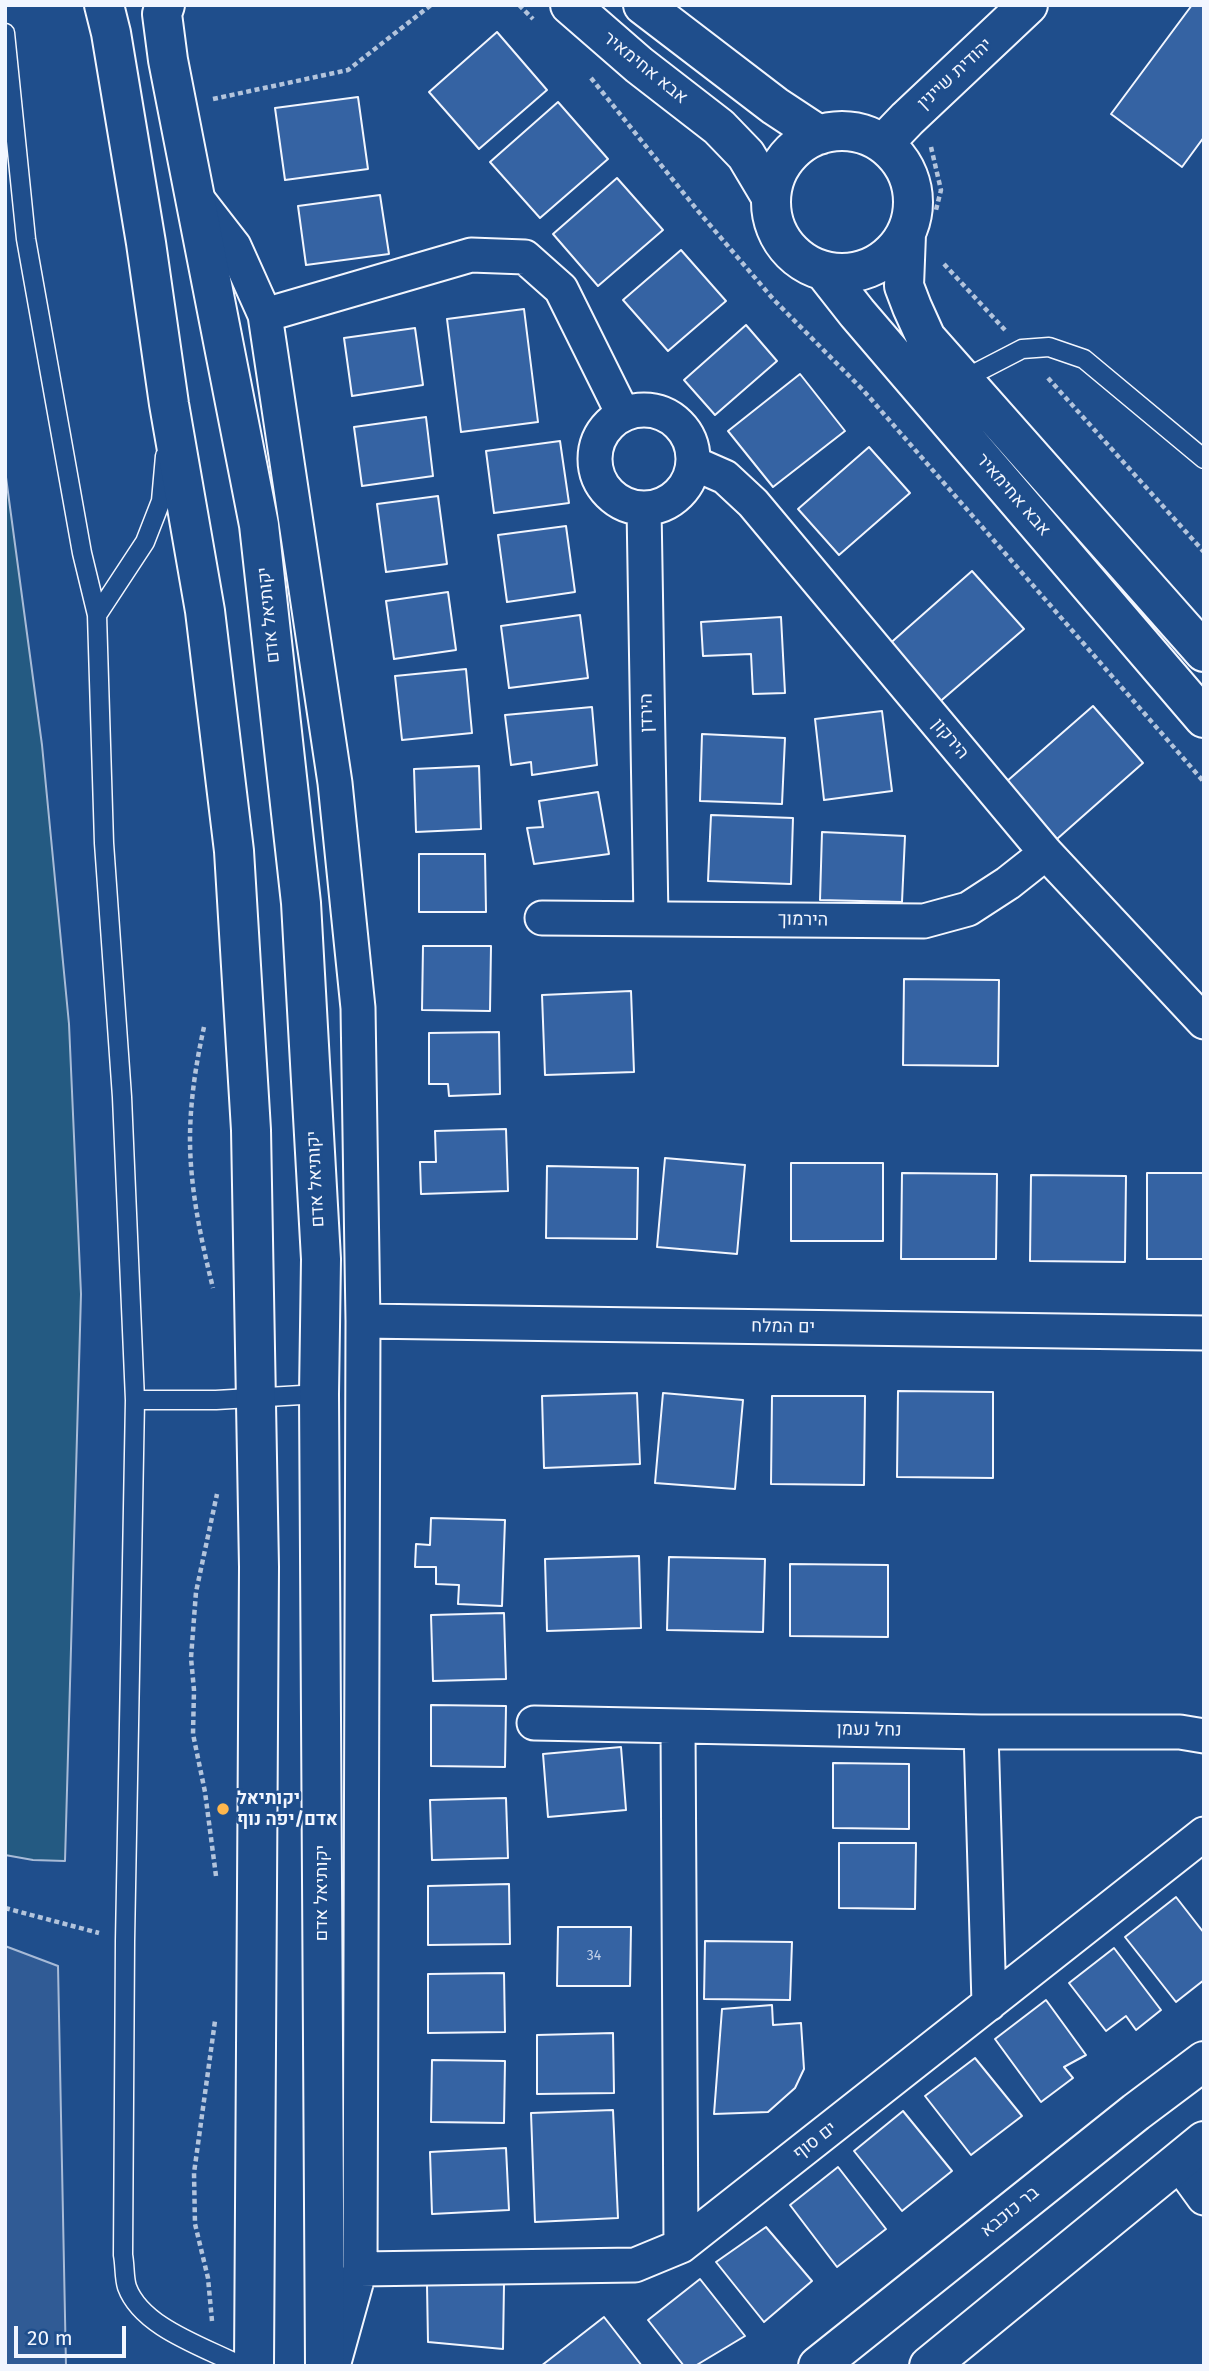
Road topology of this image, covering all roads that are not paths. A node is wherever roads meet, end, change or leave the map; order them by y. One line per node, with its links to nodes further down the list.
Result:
1 (104, 5): 15 (main road)
2 (165, 5): 9 (main road, יקותיאל אדם)
3 (643, 5): 7 (main road)
4 (1028, 5): 8 (main road, יהודית שיינין)
5 (554, 15): 10 (main road, אבא אחימאיר)
6 (5, 33): 20 (lane)
7 (819, 135): 8 (main road); 10 (main road)
8 (884, 144): 11 (main road)
9 (196, 197): 13 (street); 29 (main road, יקותיאל אדם)
10 (771, 197): 12 (main road)
11 (920, 227): 12 (main road); 14 (main road)
12 (824, 271): 22 (main road, אבא אחימאיר)
13 (265, 315): 16 (street); 27 (street)
14 (962, 380): 17 (lane); 21 (main road)
15 (169, 404): 20 (lane); 30 (main road)
16 (623, 414): 18 (street); 19 (street)
17 (1204, 459)
18 (693, 463): 19 (street); 23 (street, הירקון)
19 (643, 508): 25 (street, הירדן)
20 (97, 615): 31 (lane)
21 (1204, 652)
22 (1204, 718)
23 (1046, 853): 25 (street, הירמוך); 26 (street, הירקון)
24 (542, 918): 25 (street, הירמוך)
25 (651, 918)
26 (1204, 1022)
27 (363, 1321): 28 (street, ים המלח); 42 (street)
28 (1204, 1333)
29 (319, 1394): 30 (lane); 45 (main road, יקותיאל אדם)
30 (257, 1396): 31 (lane); 44 (main road)
31 (135, 1400): 43 (lane)
32 (534, 1723): 33 (street, נחל נעמן)
33 (678, 1727): 34 (street, נחל נעמן); 41 (street)
34 (981, 1732): 35 (street, נחל נעמן); 37 (street)
35 (1204, 1736)
36 (1204, 1833): 37 (street, ים סוף)
37 (989, 2004): 41 (street, ים סוף)
38 (1204, 2061): 47 (main road, בר כוכבא)
39 (1191, 2152): 40 (street); 48 (main road)
40 (1204, 2198)
41 (681, 2246): 42 (street, ים סוף)
42 (360, 2269): 46 (street)
43 (241, 2366)
44 (254, 2366)
45 (325, 2366)
46 (333, 2366)
47 (818, 2366)
48 (929, 2366)

